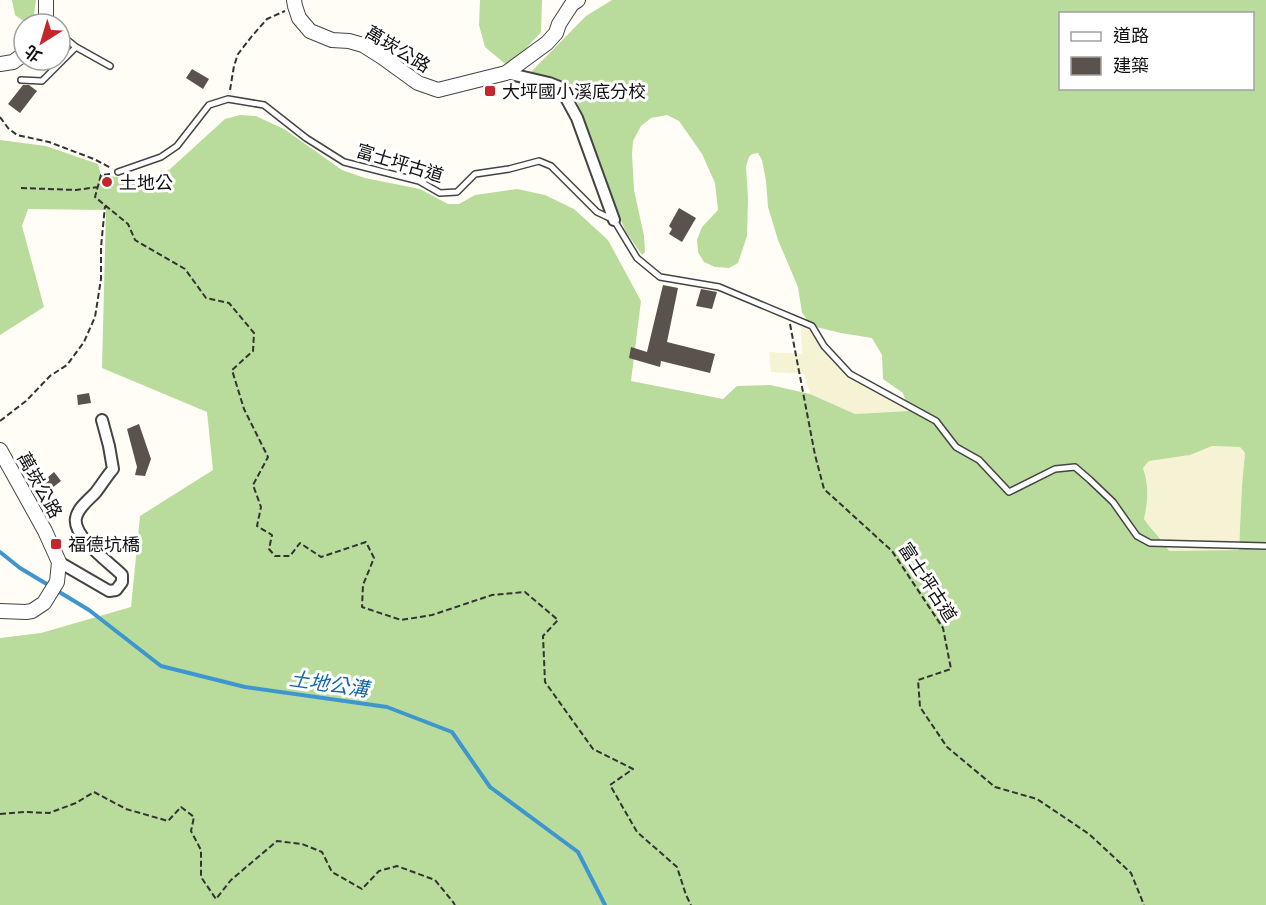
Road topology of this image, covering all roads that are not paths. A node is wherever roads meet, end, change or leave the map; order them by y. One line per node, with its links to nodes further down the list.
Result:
1 (578, 0): 6 (street, 萬崁公路)
2 (294, 3): 6 (street, 萬崁公路)
3 (72, 44): 4 (lane)
4 (76, 47): 5 (lane); 7 (lane)
5 (110, 66)
6 (506, 74): 9 (street)
7 (21, 80)
8 (118, 172): 9 (lane, 富士坪古道)
9 (614, 220): 12 (lane, 富士坪古道)
10 (102, 420): 13 (street)
11 (0, 450): 13 (street, 萬崁公路)
12 (1266, 546)
13 (59, 566): 14 (street)
14 (0, 611)

